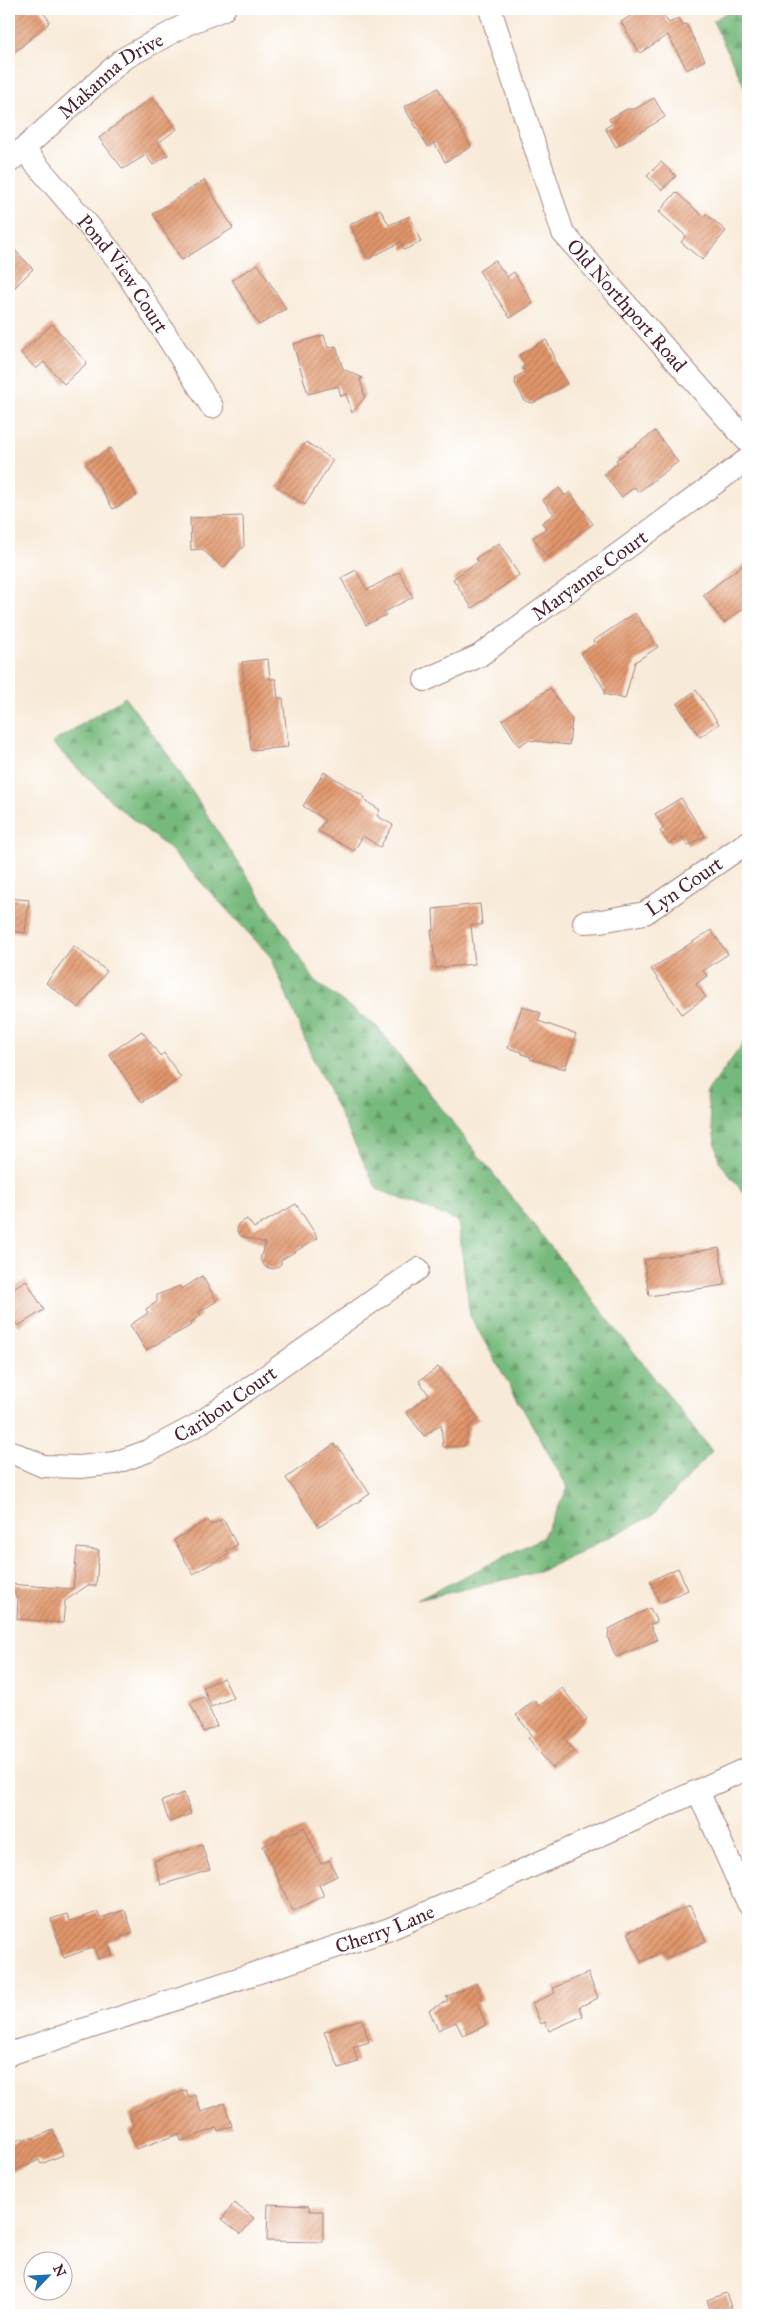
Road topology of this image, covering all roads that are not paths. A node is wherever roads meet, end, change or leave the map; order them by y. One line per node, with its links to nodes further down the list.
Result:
1 (224, 9): 3 (street, Makanna Drive)
2 (490, 9): 5 (street, Old Northport Road)
3 (16, 155): 4 (street, Pond View Court)
4 (212, 407)
5 (748, 442)
6 (748, 459): 7 (street, Maryanne Court)
7 (424, 680)
8 (748, 842): 9 (street, Lyn Court)
9 (584, 922)
10 (418, 1269): 11 (street, Caribou Court)
11 (9, 1451)
12 (748, 1768): 13 (street, Cherry Lane)
13 (698, 1791): 14 (street); 15 (street, Cherry Lane)
14 (748, 1903)
15 (9, 2054)

